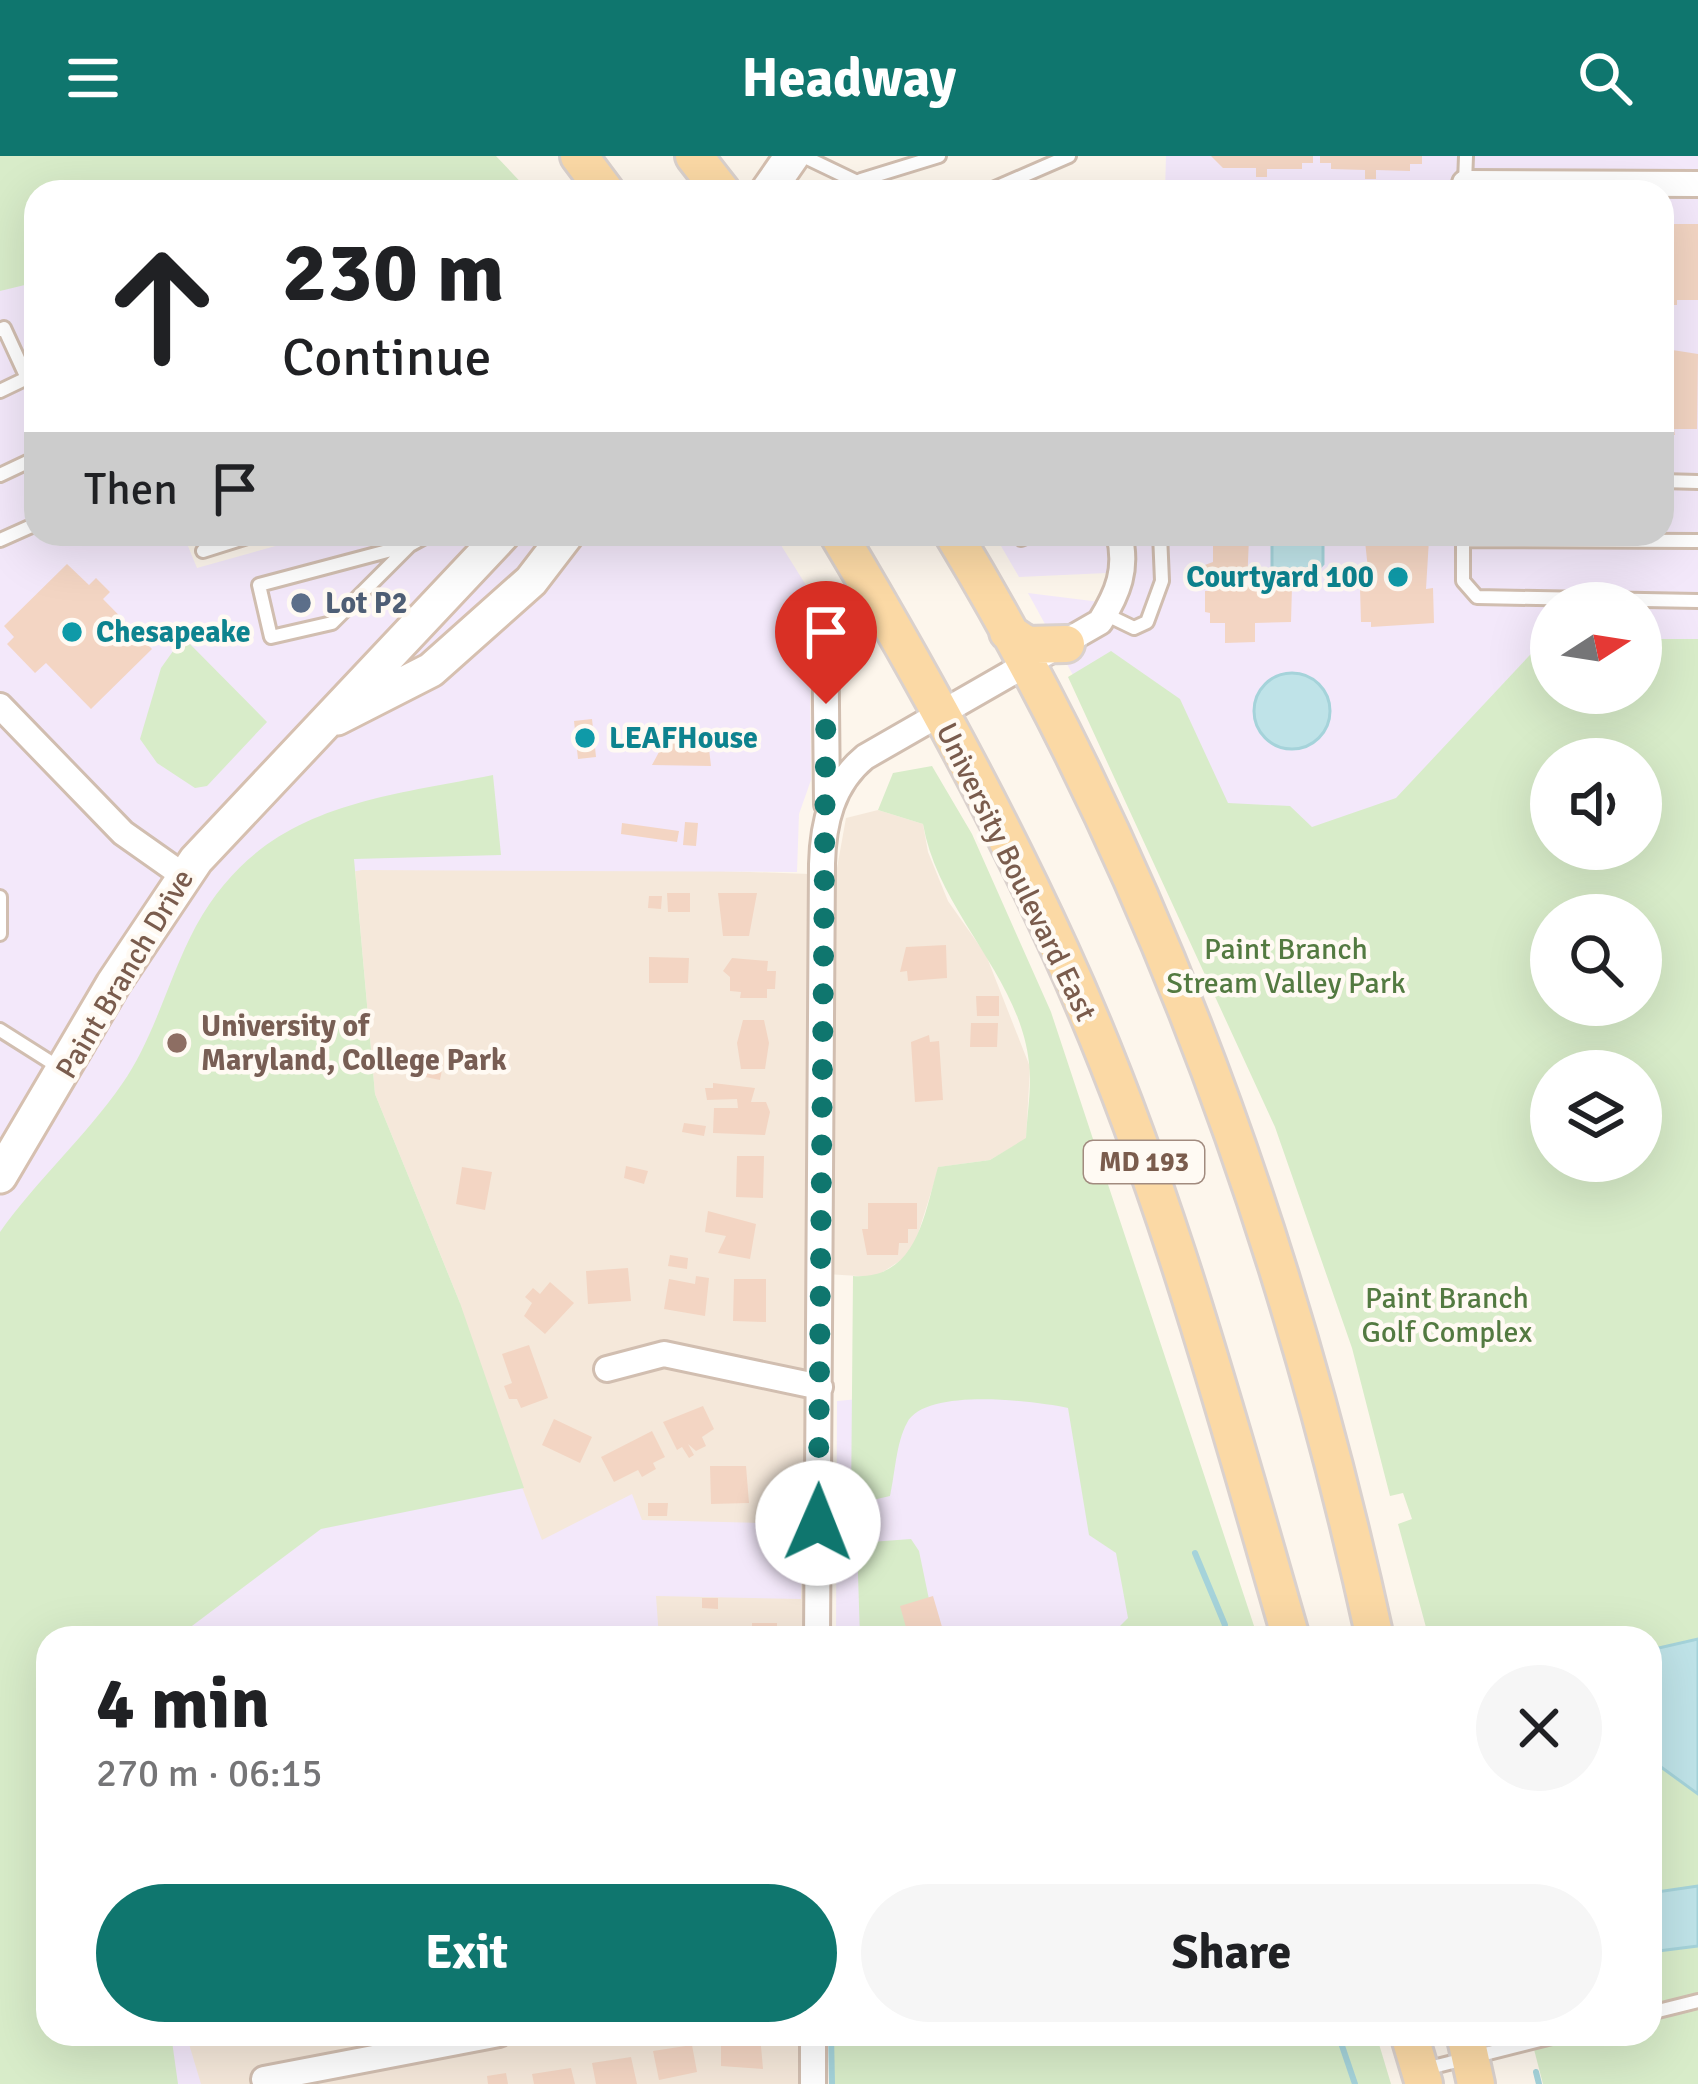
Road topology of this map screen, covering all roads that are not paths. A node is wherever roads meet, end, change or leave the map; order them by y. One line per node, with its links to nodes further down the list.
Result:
1 (694, 156): 5 (main road)
2 (803, 156): 6 (lane)
3 (939, 156): 6 (lane)
4 (1069, 156): 7 (lane)
5 (713, 180)
6 (861, 180)
7 (1014, 180)
8 (0, 329): 9 (lane)
9 (24, 371)
10 (219, 546): 20 (lane)
11 (406, 546): 12 (lane)
12 (409, 546)
13 (491, 546): 29 (street, Paint Branch Drive)
14 (558, 546): 29 (street, Paint Branch Drive)
15 (845, 546): 28 (main road, University Boulevard East / MD 193)
16 (960, 546): 24 (main road, MD 193)
17 (1121, 546): 23 (street)
18 (1161, 546): 23 (lane)
19 (1463, 546): 21 (lane)
20 (203, 551)
21 (1698, 601)
22 (825, 608): 30 (street)
23 (1105, 614): 25 (street)
24 (1008, 632): 25 (main road); 26 (main road, MD 193)
25 (1066, 644): 26 (street)
26 (1028, 667): 28 (street); 41 (main road, MD 193)
27 (1, 702): 31 (street)
28 (938, 710): 30 (street); 40 (main road, University Boulevard East / MD 193)
29 (314, 730): 31 (street, Paint Branch Drive)
30 (827, 814): 38 (street)
31 (184, 876): 35 (street, Paint Branch Drive)
32 (0, 897): 33 (lane)
33 (0, 934)
34 (0, 1030): 35 (lane)
35 (65, 1072): 36 (street, Paint Branch Drive)
36 (0, 1176)
37 (607, 1369): 38 (street)
38 (820, 1387): 39 (street)
39 (817, 1626)
40 (1287, 1626)
41 (1372, 1626)
42 (1698, 2001): 43 (lane)
43 (1662, 2010)
44 (436, 2046): 50 (street)
45 (813, 2046): 51 (street)
46 (1413, 2046): 49 (main road)
47 (1518, 2046): 48 (lane)
48 (1471, 2058): 49 (lane)
49 (1422, 2077)
50 (263, 2079)
51 (813, 2084)

